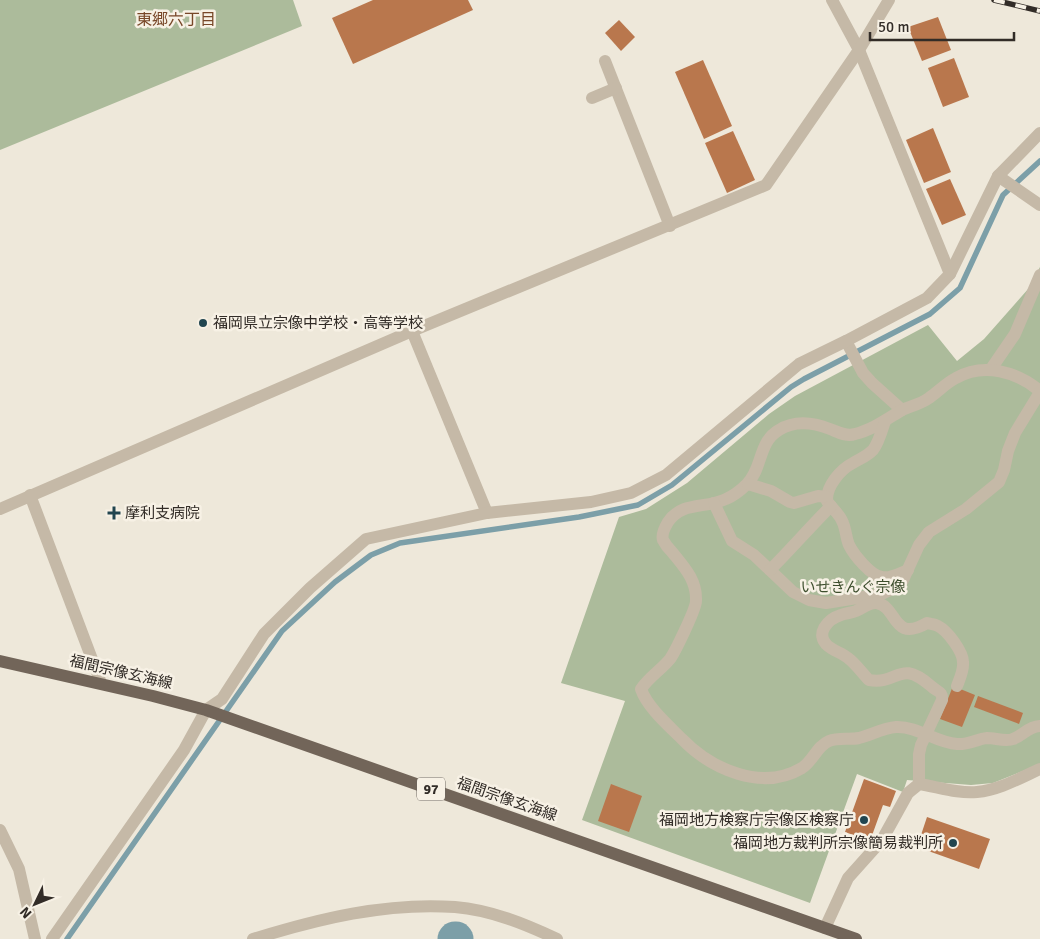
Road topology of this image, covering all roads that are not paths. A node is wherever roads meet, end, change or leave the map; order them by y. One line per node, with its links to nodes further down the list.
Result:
1 (832, 0): 3 (street)
2 (889, 0): 3 (street)
3 (859, 50): 10 (street); 11 (street)
4 (605, 61): 5 (street)
5 (616, 88): 6 (street); 10 (street)
6 (592, 98)
7 (1040, 133): 8 (street)
8 (998, 176): 9 (street); 11 (street)
9 (1040, 205)
10 (670, 226): 13 (street)
11 (950, 274): 14 (street)
12 (1040, 275): 15 (street)
13 (412, 331): 20 (street); 24 (street)
14 (846, 341): 17 (street); 24 (street)
15 (991, 369): 16 (street); 17 (street)
16 (1040, 392): 26 (street)
17 (902, 410): 18 (street)
18 (885, 421): 19 (street); 21 (street)
19 (748, 484): 21 (street); 22 (street)
20 (30, 495): 23 (street); 28 (street)
21 (829, 502): 25 (street); 26 (street)
22 (714, 503): 25 (street); 32 (street)
23 (0, 509)
24 (487, 513): 30 (street)
25 (770, 570): 26 (street)
26 (908, 570)
27 (0, 661): 28 (main road, 福間宗像玄海線 / 97)
28 (101, 683): 30 (main road, 福間宗像玄海線 / 97)
29 (957, 686): 32 (street)
30 (206, 710): 36 (main road, 福間宗像玄海線 / 97); 38 (street)
31 (1040, 726): 32 (street)
32 (926, 735): 34 (street)
33 (1040, 769): 34 (street)
34 (919, 784): 36 (street)
35 (0, 830): 37 (street)
36 (824, 928): 41 (main road, 福間宗像玄海線 / 97)
37 (35, 939)
38 (52, 939)
39 (253, 939): 40 (street)
40 (557, 939)
41 (856, 939)

